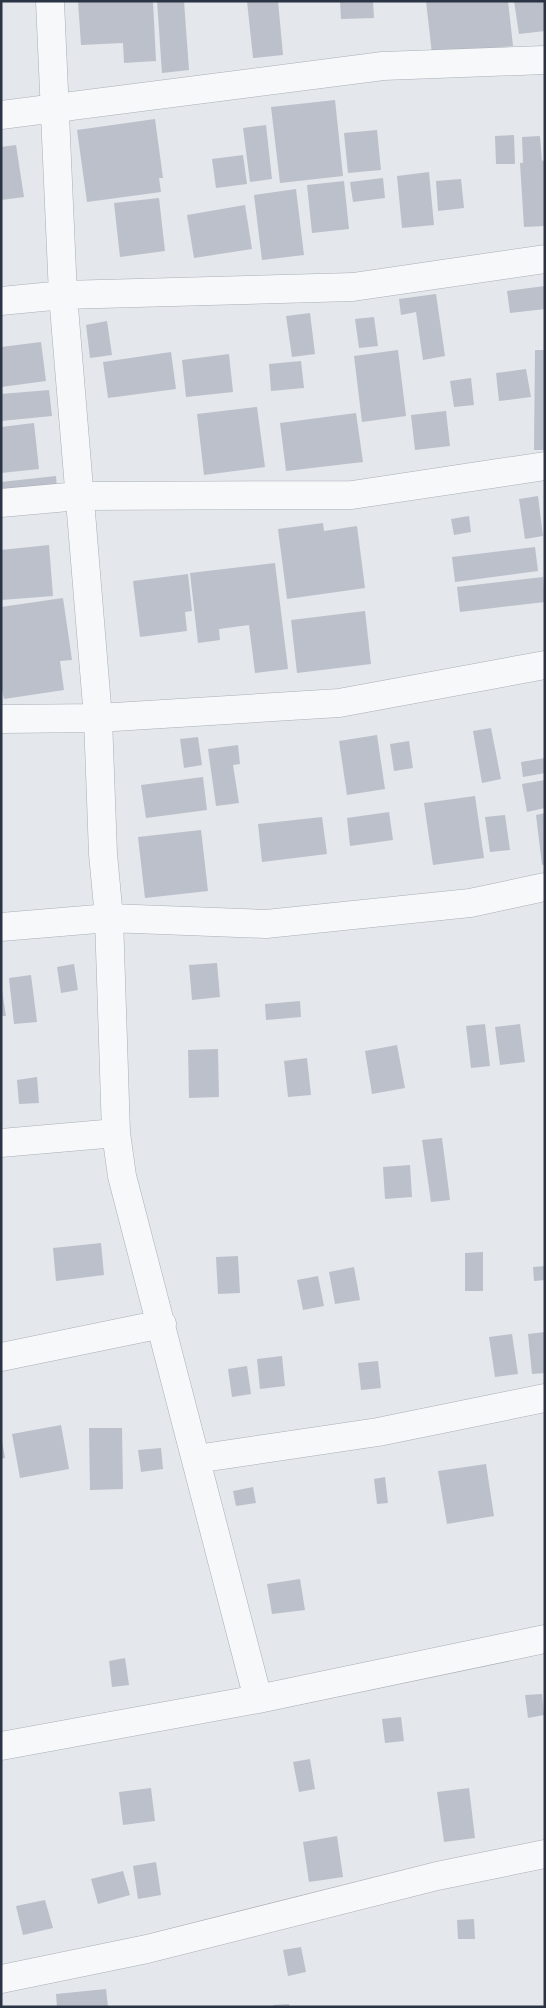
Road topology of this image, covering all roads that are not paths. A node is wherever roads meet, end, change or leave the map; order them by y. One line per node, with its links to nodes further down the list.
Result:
1 (50, 1): 3 (street)
2 (545, 60): 3 (street)
3 (56, 109): 4 (street); 6 (street)
4 (1, 115)
5 (545, 259): 6 (street)
6 (63, 295): 7 (street); 9 (street)
7 (1, 301)
8 (545, 466): 9 (street)
9 (79, 496): 10 (street); 12 (street)
10 (1, 503)
11 (545, 665): 12 (street)
12 (98, 718): 13 (street); 15 (street)
13 (1, 719)
14 (545, 887): 15 (street)
15 (109, 918): 16 (street); 17 (street)
16 (1, 927)
17 (116, 1133): 18 (street); 19 (street)
18 (1, 1143)
19 (162, 1324): 20 (street); 22 (street)
20 (1, 1357)
21 (545, 1398): 22 (street)
22 (196, 1459): 24 (street)
23 (545, 1639): 24 (street)
24 (258, 1699): 25 (street)
25 (1, 1746)
26 (545, 1854): 27 (street)
27 (1, 1979)

